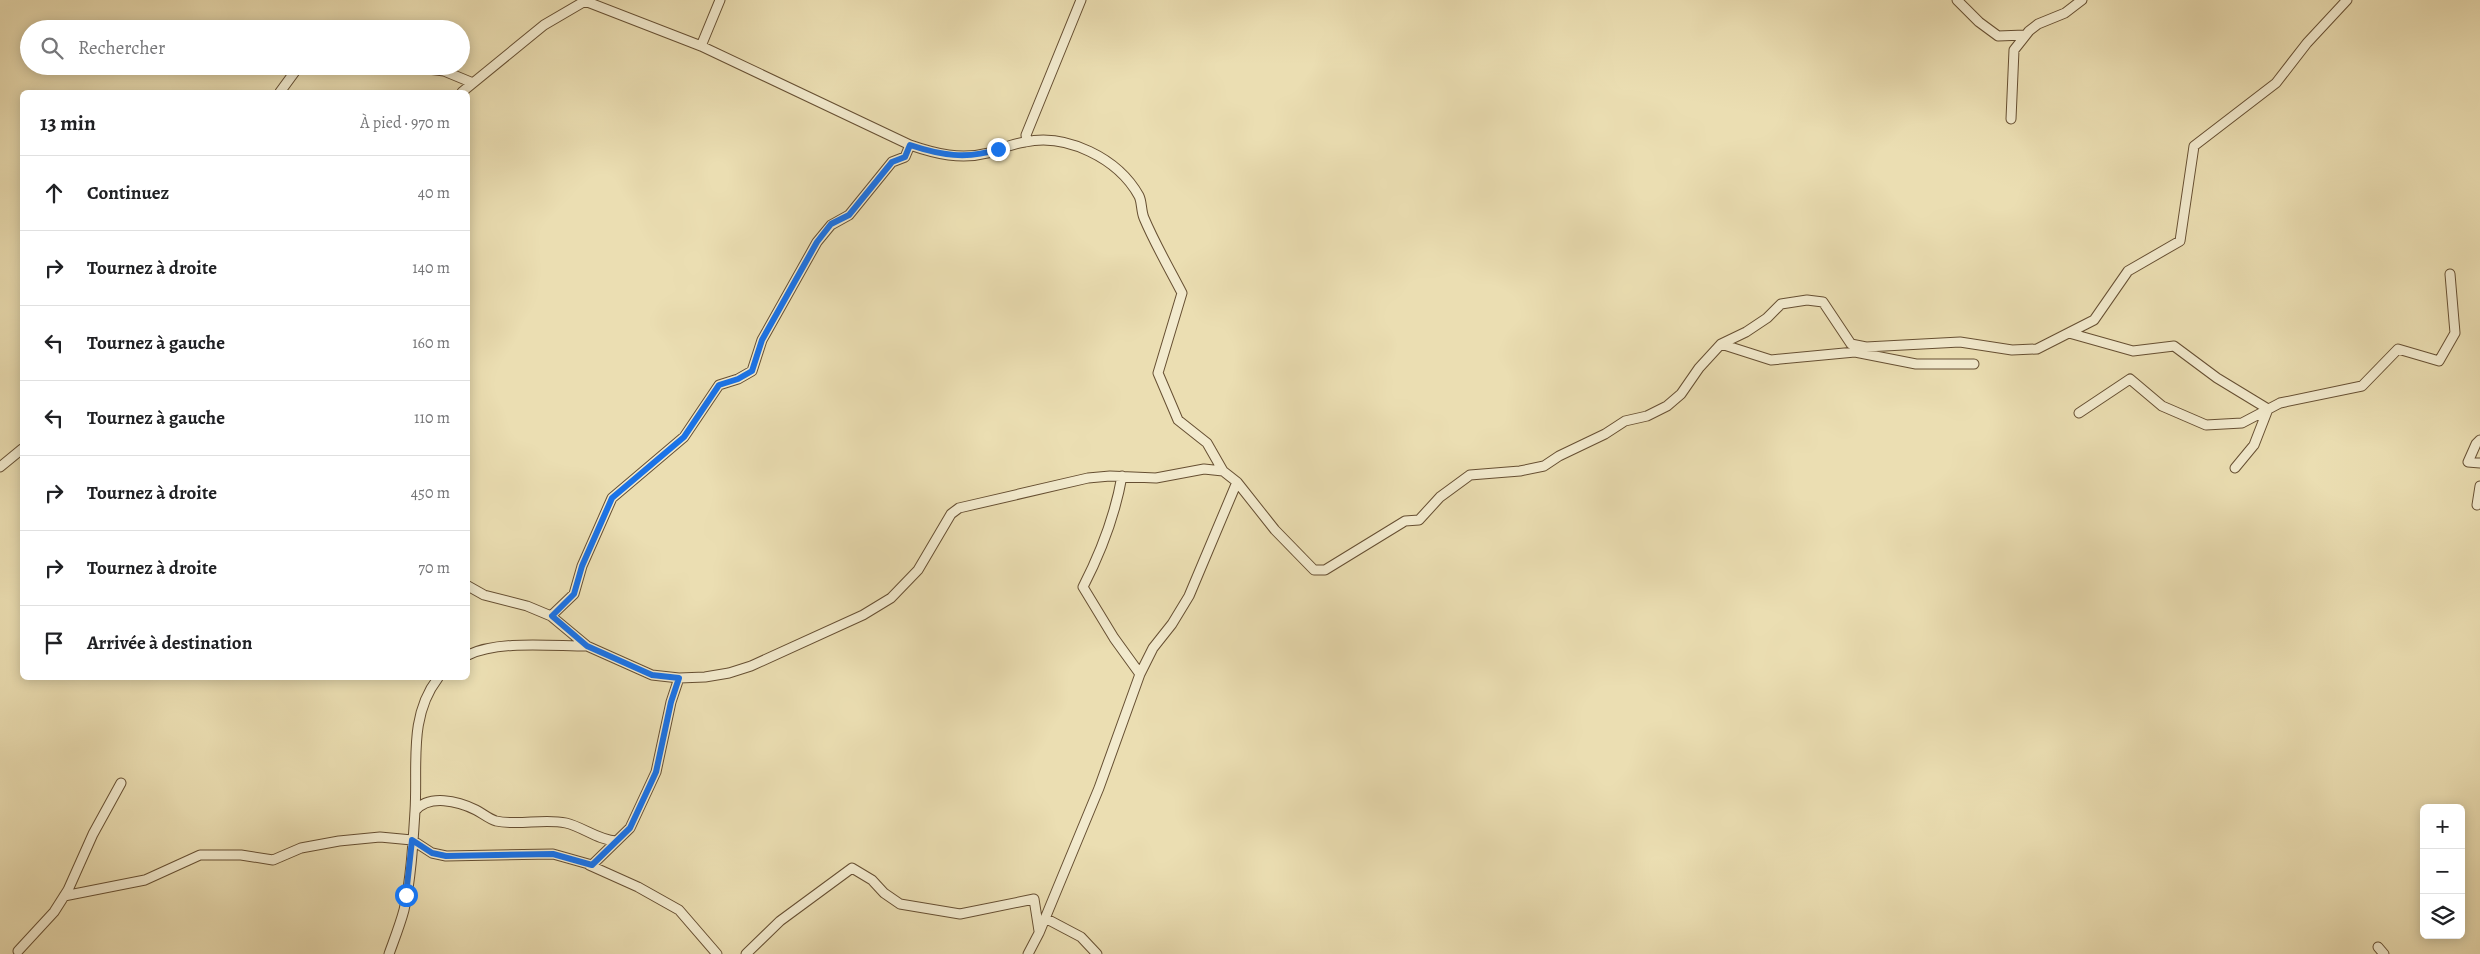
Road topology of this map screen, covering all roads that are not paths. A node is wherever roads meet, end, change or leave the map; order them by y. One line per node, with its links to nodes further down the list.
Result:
1 (720, 0): 8 (street)
2 (1081, 0): 15 (street)
3 (1957, 0): 7 (street)
4 (2082, 0): 7 (street)
5 (2346, 0): 18 (street)
6 (584, 1): 8 (street); 11 (street)
7 (2025, 35): 14 (street)
8 (701, 46): 16 (street)
9 (292, 75): 12 (street)
10 (455, 75): 11 (street)
11 (473, 83): 13 (street)
12 (281, 90)
13 (464, 90)
14 (2011, 120)
15 (1027, 141): 16 (street); 28 (street)
16 (910, 145): 34 (street)
17 (2450, 274): 21 (street)
18 (2069, 333): 19 (street); 21 (street)
19 (1721, 344): 20 (street); 30 (street)
20 (1974, 364)
21 (2268, 409): 22 (street); 27 (street)
22 (2079, 413)
23 (2480, 440): 25 (street)
24 (20, 451): 26 (street)
25 (2480, 464)
26 (0, 467)
27 (2235, 468)
28 (1222, 471): 29 (street); 30 (street)
29 (1122, 476): 37 (street); 38 (street)
30 (1237, 482): 37 (street)
31 (2480, 486): 32 (street)
32 (2476, 505)
33 (470, 587): 34 (street)
34 (552, 616): 35 (street)
35 (587, 646): 36 (street); 38 (street)
36 (470, 654)
37 (1140, 674): 46 (street)
38 (679, 678): 43 (street)
39 (437, 680): 41 (street)
40 (121, 783): 45 (street)
41 (415, 811): 42 (street); 43 (street)
42 (412, 840): 44 (street); 45 (street); 49 (street)
43 (616, 841): 44 (street)
44 (589, 865): 50 (street)
45 (64, 896): 48 (street)
46 (1044, 918): 47 (street); 53 (street)
47 (1039, 933): 51 (street); 52 (street)
48 (18, 951)
49 (389, 954)
50 (717, 954)
51 (746, 954)
52 (1028, 954)
53 (1097, 954)

